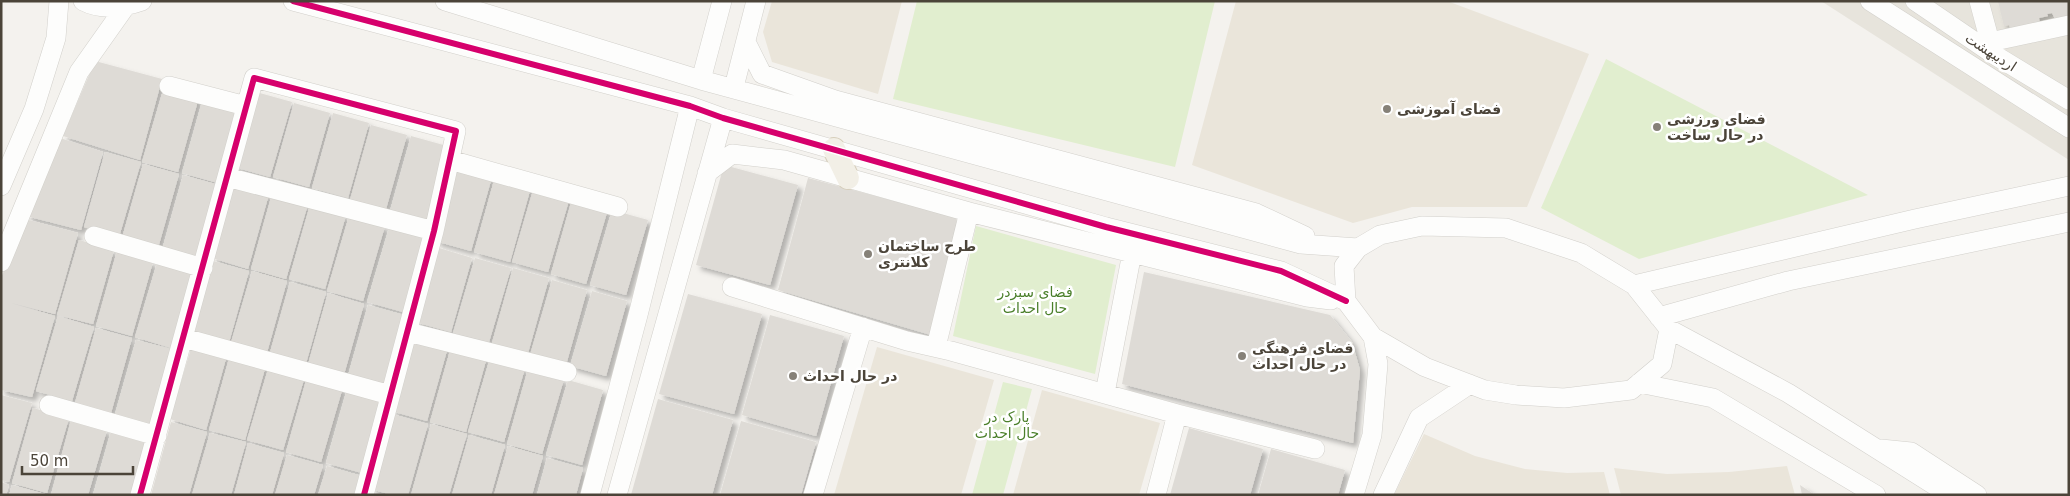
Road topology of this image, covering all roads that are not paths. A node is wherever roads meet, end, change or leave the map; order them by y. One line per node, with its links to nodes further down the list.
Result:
1 (59, 1): 27 (street)
2 (83, 1): 10 (street)
3 (294, 1): 19 (street)
4 (445, 1): 14 (street)
5 (722, 1): 14 (street)
6 (756, 1): 12 (street)
7 (1870, 1): 21 (street)
8 (1915, 1): 13 (street, اردیبهشت)
9 (1979, 1): 13 (street)
10 (133, 4): 37 (street)
11 (2069, 25): 13 (street)
12 (746, 42): 16 (street); 34 (street)
13 (1991, 48): 17 (street, اردیبهشت)
14 (701, 80): 16 (street)
15 (169, 86): 18 (street)
16 (734, 88): 34 (street)
17 (2069, 100)
18 (246, 106): 23 (street); 25 (street)
19 (690, 106): 20 (street); 61 (street)
20 (723, 118): 22 (street); 24 (street)
21 (2069, 128)
22 (834, 149): 26 (main road); 41 (street)
23 (450, 160): 29 (street); 32 (street)
24 (707, 173): 26 (street); 62 (street)
25 (228, 176): 32 (street); 38 (street)
26 (848, 178): 30 (street)
27 (1, 186)
28 (2069, 186): 39 (street)
29 (618, 207)
30 (969, 212): 36 (street); 47 (street)
31 (2069, 222): 42 (street)
32 (434, 231): 44 (street)
33 (94, 236): 38 (street)
34 (1329, 247): 35 (street)
35 (1358, 248): 39 (street); 41 (street)
36 (1132, 253): 41 (street); 51 (street)
37 (1, 262)
38 (203, 268): 46 (street)
39 (1634, 285): 42 (street)
40 (732, 287): 43 (street)
41 (1346, 302): 45 (street)
42 (1664, 323): 49 (street); 57 (street)
43 (863, 327): 47 (street); 63 (street)
44 (408, 332): 48 (street); 52 (street)
45 (1373, 337): 50 (street); 65 (street)
46 (184, 338): 52 (street); 55 (street)
47 (936, 347): 51 (street)
48 (567, 372)
49 (1639, 383): 50 (street); 58 (street)
50 (1470, 384): 66 (street)
51 (1105, 393): 54 (street)
52 (390, 395): 59 (street)
53 (49, 404): 55 (street)
54 (1177, 414): 56 (street); 64 (street)
55 (157, 436): 60 (street)
56 (1315, 449)
57 (1877, 449): 69 (street); 70 (street)
58 (1824, 464): 67 (street); 68 (street)
59 (367, 494)
60 (140, 495)
61 (590, 495)
62 (617, 495)
63 (813, 495)
64 (1156, 495)
65 (1354, 495)
66 (1383, 495)
67 (1854, 495)
68 (1876, 495)
69 (1950, 495)
70 (1977, 495)

